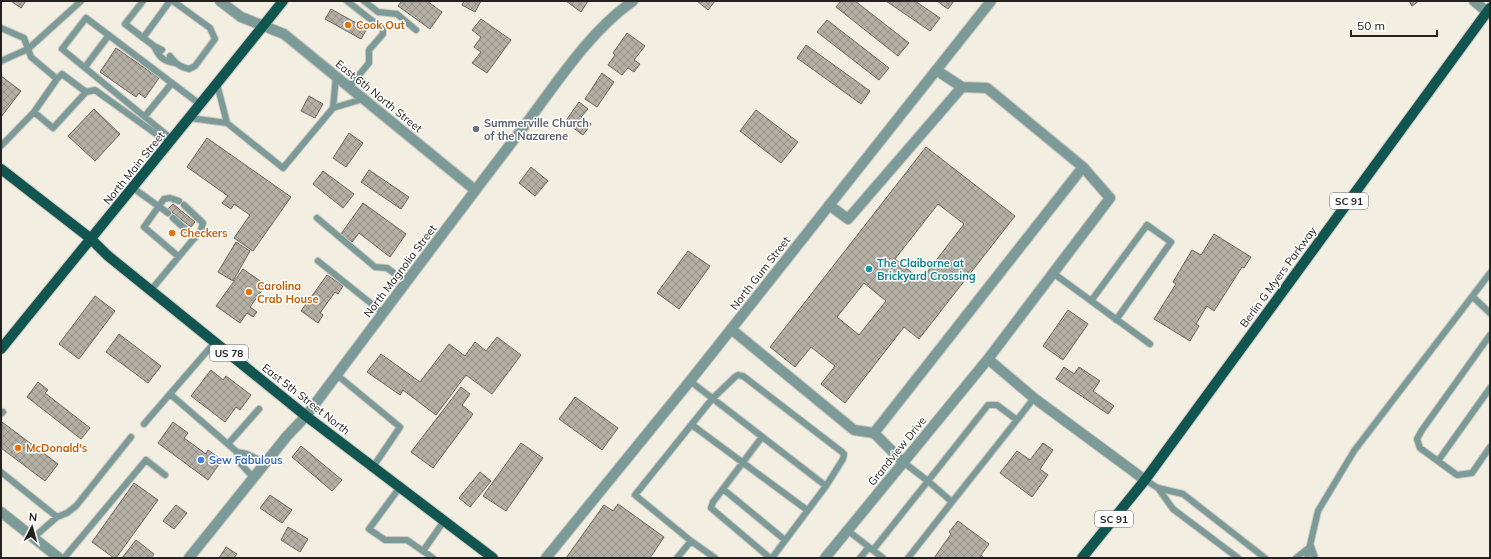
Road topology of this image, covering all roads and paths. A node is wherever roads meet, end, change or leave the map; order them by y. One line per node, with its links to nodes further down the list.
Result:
1 (81, 1): 19 (lane)
2 (143, 1): 17 (lane)
3 (170, 1): 17 (lane)
4 (173, 1): 23 (lane)
5 (220, 1): 13 (street, East 6th North Street)
6 (282, 1): 13 (main road, North Main Street)
7 (347, 1): 30 (lane)
8 (364, 1): 15 (lane)
9 (633, 1): 45 (street, North Magnolia Street)
10 (991, 1): 25 (street, North Gum Street)
11 (1474, 1): 12 (street)
12 (1489, 11): 93 (main road, Berlin G Myers Parkway / SC 91)
13 (264, 25): 26 (street, East 6th North Street); 29 (main road, North Main Street)
14 (1, 28): 19 (lane)
15 (416, 30)
16 (109, 35): 24 (lane); 24 (lane); 28 (lane)
17 (143, 38): 18 (lane)
18 (154, 46): 20 (lane); 23 (lane)
19 (28, 50): 22 (lane); 27 (lane)
20 (162, 50)
21 (170, 56): 23 (lane)
22 (1, 61)
23 (175, 63)
24 (85, 67): 37 (lane)
25 (936, 70): 31 (street); 46 (street, North Gum Street)
26 (336, 76): 30 (street, East 6th North Street); 35 (lane)
27 (57, 79): 32 (lane); 36 (lane)
28 (172, 83): 34 (lane); 37 (lane)
29 (217, 84): 34 (main road, North Main Street); 39 (lane)
30 (348, 87): 33 (street, East 6th North Street)
31 (962, 87): 42 (street); 46 (street)
32 (86, 92): 36 (lane); 40 (lane)
33 (363, 99): 35 (lane); 45 (street, East 6th North Street)
34 (201, 105): 38 (main road, North Main Street)
35 (333, 108): 39 (lane)
36 (34, 112): 41 (lane)
37 (145, 116): 40 (lane)
38 (190, 118): 39 (lane); 40 (main road, North Main Street)
39 (227, 123)
40 (171, 142): 44 (main road, North Main Street)
41 (1, 146)
42 (1083, 167): 53 (street, Grandview Drive); 79 (street)
43 (1, 169): 49 (main road, US 78)
44 (133, 188): 47 (lane); 49 (main road, North Main Street)
45 (475, 190): 55 (street, North Magnolia Street)
46 (829, 205): 62 (street, North Gum Street)
47 (158, 206): 50 (lane); 50 (lane); 51 (lane)
48 (317, 218): 55 (lane)
49 (90, 238): 56 (main road, East 5th Street North / US 78); 66 (main road, North Main Street)
50 (195, 238): 51 (lane)
51 (178, 256): 56 (lane)
52 (318, 261): 59 (lane)
53 (1053, 273): 58 (lane); 67 (street, Grandview Drive)
54 (1490, 273): 57 (lane)
55 (406, 282): 59 (street, North Magnolia Street)
56 (151, 290): 64 (main road, East 5th Street North / US 78)
57 (1472, 297): 60 (lane); 108 (lane)
58 (1090, 301): 61 (lane); 61 (lane)
59 (383, 313): 68 (street, North Magnolia Street)
60 (1490, 313)
61 (1116, 320): 65 (lane)
62 (731, 329): 69 (street, North Gum Street); 79 (street)
63 (1490, 335): 85 (lane)
64 (215, 342): 71 (lane); 75 (main road, East 5th Street North / US 78)
65 (1150, 344)
66 (1, 349)
67 (988, 359): 72 (street); 87 (street, Grandview Drive)
68 (337, 375): 75 (street, North Magnolia Street); 89 (lane)
69 (690, 381): 73 (lane); 117 (street, North Gum Street)
70 (1490, 388): 85 (lane)
71 (170, 394): 77 (lane); 82 (lane)
72 (1034, 398): 76 (lane); 93 (street)
73 (712, 399): 78 (lane); 81 (lane); 95 (lane)
74 (259, 409): 82 (lane)
75 (306, 416): 88 (street, North Magnolia Street); 89 (main road, East 5th Street North / US 78)
76 (1017, 420): 94 (lane); 99 (lane)
77 (144, 424)
78 (692, 425): 86 (lane); 107 (lane)
79 (874, 433): 87 (street)
80 (131, 437): 102 (lane)
81 (762, 437): 86 (lane); 95 (lane)
82 (228, 444): 84 (lane)
83 (1490, 447): 85 (lane)
84 (237, 452): 88 (lane); 92 (lane)
85 (1438, 461)
86 (743, 462): 98 (lane); 100 (lane)
87 (903, 462): 94 (lane); 104 (street, Grandview Drive)
88 (266, 463): 92 (street, North Magnolia Street)
89 (373, 467): 96 (main road, East 5th Street North / US 78)
90 (1, 472): 102 (lane)
91 (166, 475): 114 (lane)
92 (254, 478): 115 (street, North Magnolia Street)
93 (1145, 480): 97 (lane); 125 (main road, Berlin G Myers Parkway / SC 91)
94 (928, 481): 99 (lane); 109 (lane)
95 (826, 486): 100 (lane)
96 (400, 487): 103 (main road, East 5th Street North / US 78); 110 (lane)
97 (1158, 488): 112 (lane); 126 (lane)
98 (723, 489): 106 (lane); 120 (lane)
99 (952, 502): 124 (lane)
100 (808, 510): 106 (lane)
101 (1, 512): 105 (street)
102 (57, 517): 105 (lane)
103 (444, 521): 110 (lane); 111 (main road, East 5th Street North / US 78)
104 (848, 530): 109 (lane); 121 (street, Grandview Drive)
105 (33, 538): 113 (street)
106 (785, 540): 120 (lane)
107 (691, 541): 118 (lane); 119 (lane)
108 (1311, 546): 127 (lane); 128 (lane); 129 (lane)
109 (871, 548): 122 (lane); 123 (lane)
110 (423, 551): 116 (lane)
111 (486, 556)
112 (1234, 557)
113 (59, 558)
114 (64, 558)
115 (189, 558)
116 (433, 558)
117 (546, 558)
118 (677, 558)
119 (715, 558)
120 (771, 558)
121 (825, 558)
122 (860, 558)
123 (883, 558)
124 (908, 558)
125 (1082, 558)
126 (1265, 558)
127 (1296, 558)
128 (1307, 558)
129 (1315, 558)

